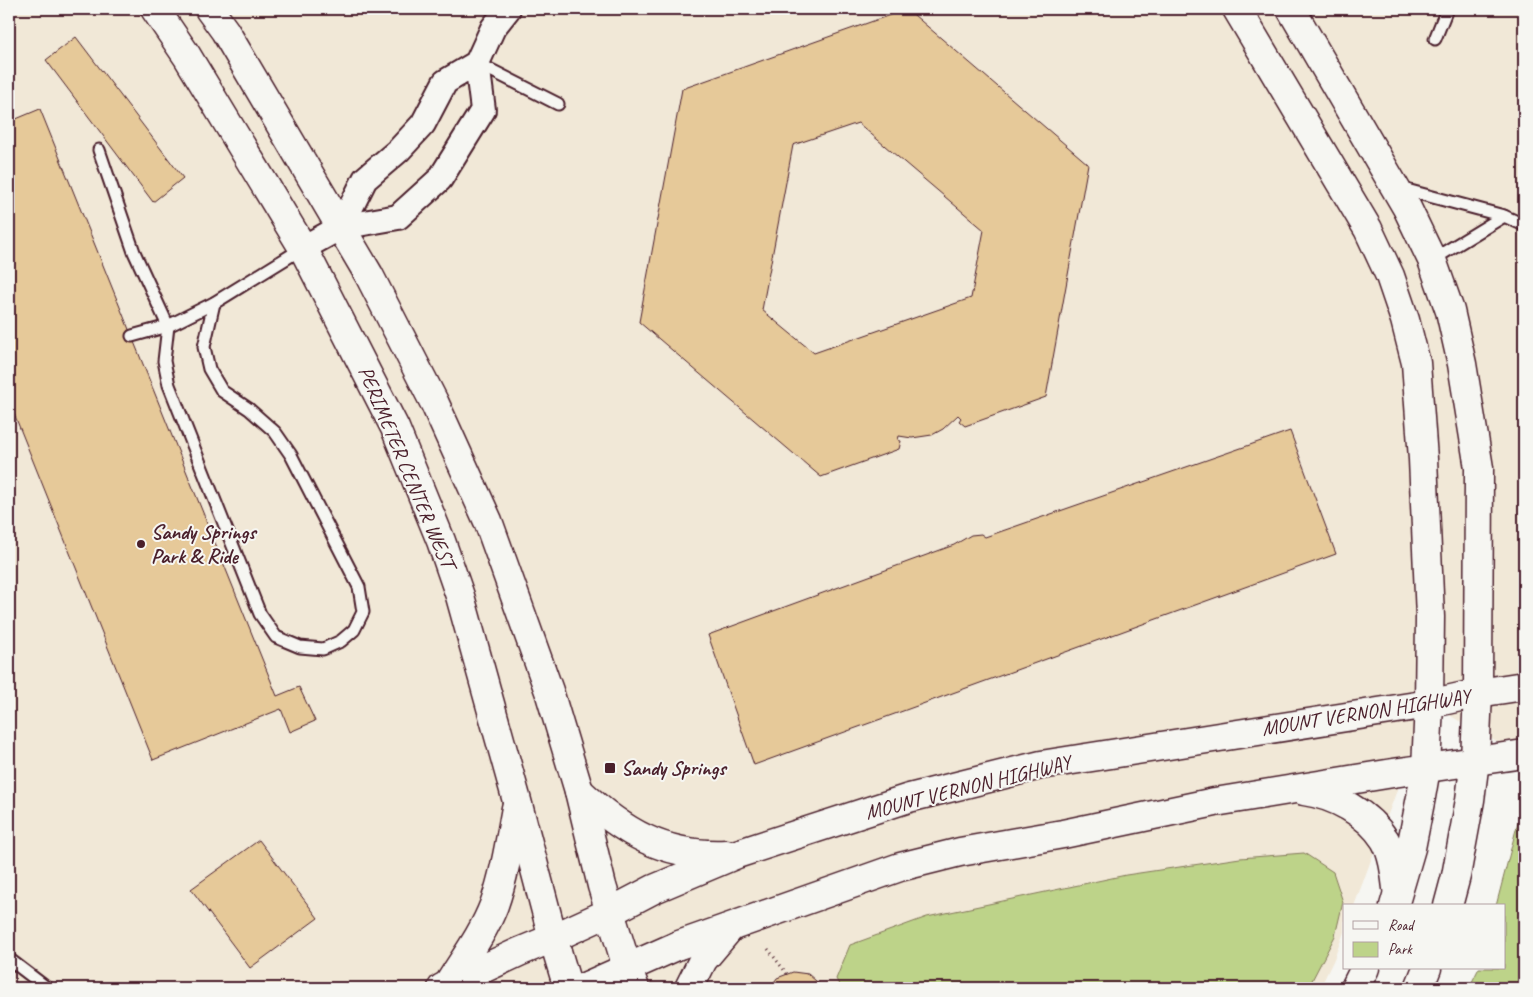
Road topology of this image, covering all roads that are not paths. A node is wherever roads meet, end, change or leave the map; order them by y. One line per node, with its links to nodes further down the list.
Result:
1 (154, 9): 17 (main road, PERIMETER CENTER WEST)
2 (209, 9): 16 (main road)
3 (508, 9): 9 (street)
4 (1238, 9): 24 (main road)
5 (1291, 9): 10 (main road)
6 (1310, 9): 10 (main road)
7 (1447, 9): 8 (lane)
8 (1435, 39)
9 (477, 63): 11 (lane); 16 (street); 16 (street)
10 (1328, 71): 13 (main road)
11 (558, 104)
12 (100, 150): 20 (lane)
13 (1395, 187): 14 (lane); 18 (main road)
14 (1504, 216): 15 (lane); 18 (lane)
15 (1524, 224)
16 (341, 227): 17 (street); 29 (main road)
17 (303, 248): 19 (lane); 30 (main road, PERIMETER CENTER WEST)
18 (1432, 260): 23 (main road)
19 (214, 303): 20 (lane); 20 (lane)
20 (168, 326): 21 (lane)
21 (132, 336)
22 (1524, 686): 23 (main road, MOUNT VERNON HIGHWAY)
23 (1478, 693): 24 (main road, MOUNT VERNON HIGHWAY); 26 (main road)
24 (1429, 704): 27 (main road); 31 (main road, MOUNT VERNON HIGHWAY)
25 (1524, 754): 26 (main road)
26 (1475, 760): 27 (main road); 33 (main road)
27 (1426, 768): 28 (main road); 32 (main road)
28 (1292, 790): 32 (main road); 35 (main road)
29 (579, 791): 31 (main road); 34 (main road)
30 (517, 801): 36 (main road, PERIMETER CENTER WEST); 41 (main road)
31 (737, 854): 34 (main road, MOUNT VERNON HIGHWAY)
32 (1396, 900)
33 (1449, 904)
34 (610, 912): 36 (main road, MOUNT VERNON HIGHWAY); 40 (main road)
35 (733, 925): 40 (main road); 45 (main road)
36 (553, 938): 41 (main road, MOUNT VERNON HIGHWAY); 43 (main road, PERIMETER CENTER WEST)
37 (9, 959): 42 (lane)
38 (1364, 970): 46 (main road)
39 (1426, 970): 47 (main road)
40 (631, 978): 44 (main road)
41 (445, 987)
42 (47, 988)
43 (568, 988)
44 (582, 988)
45 (689, 988)
46 (1355, 988)
47 (1419, 988)

